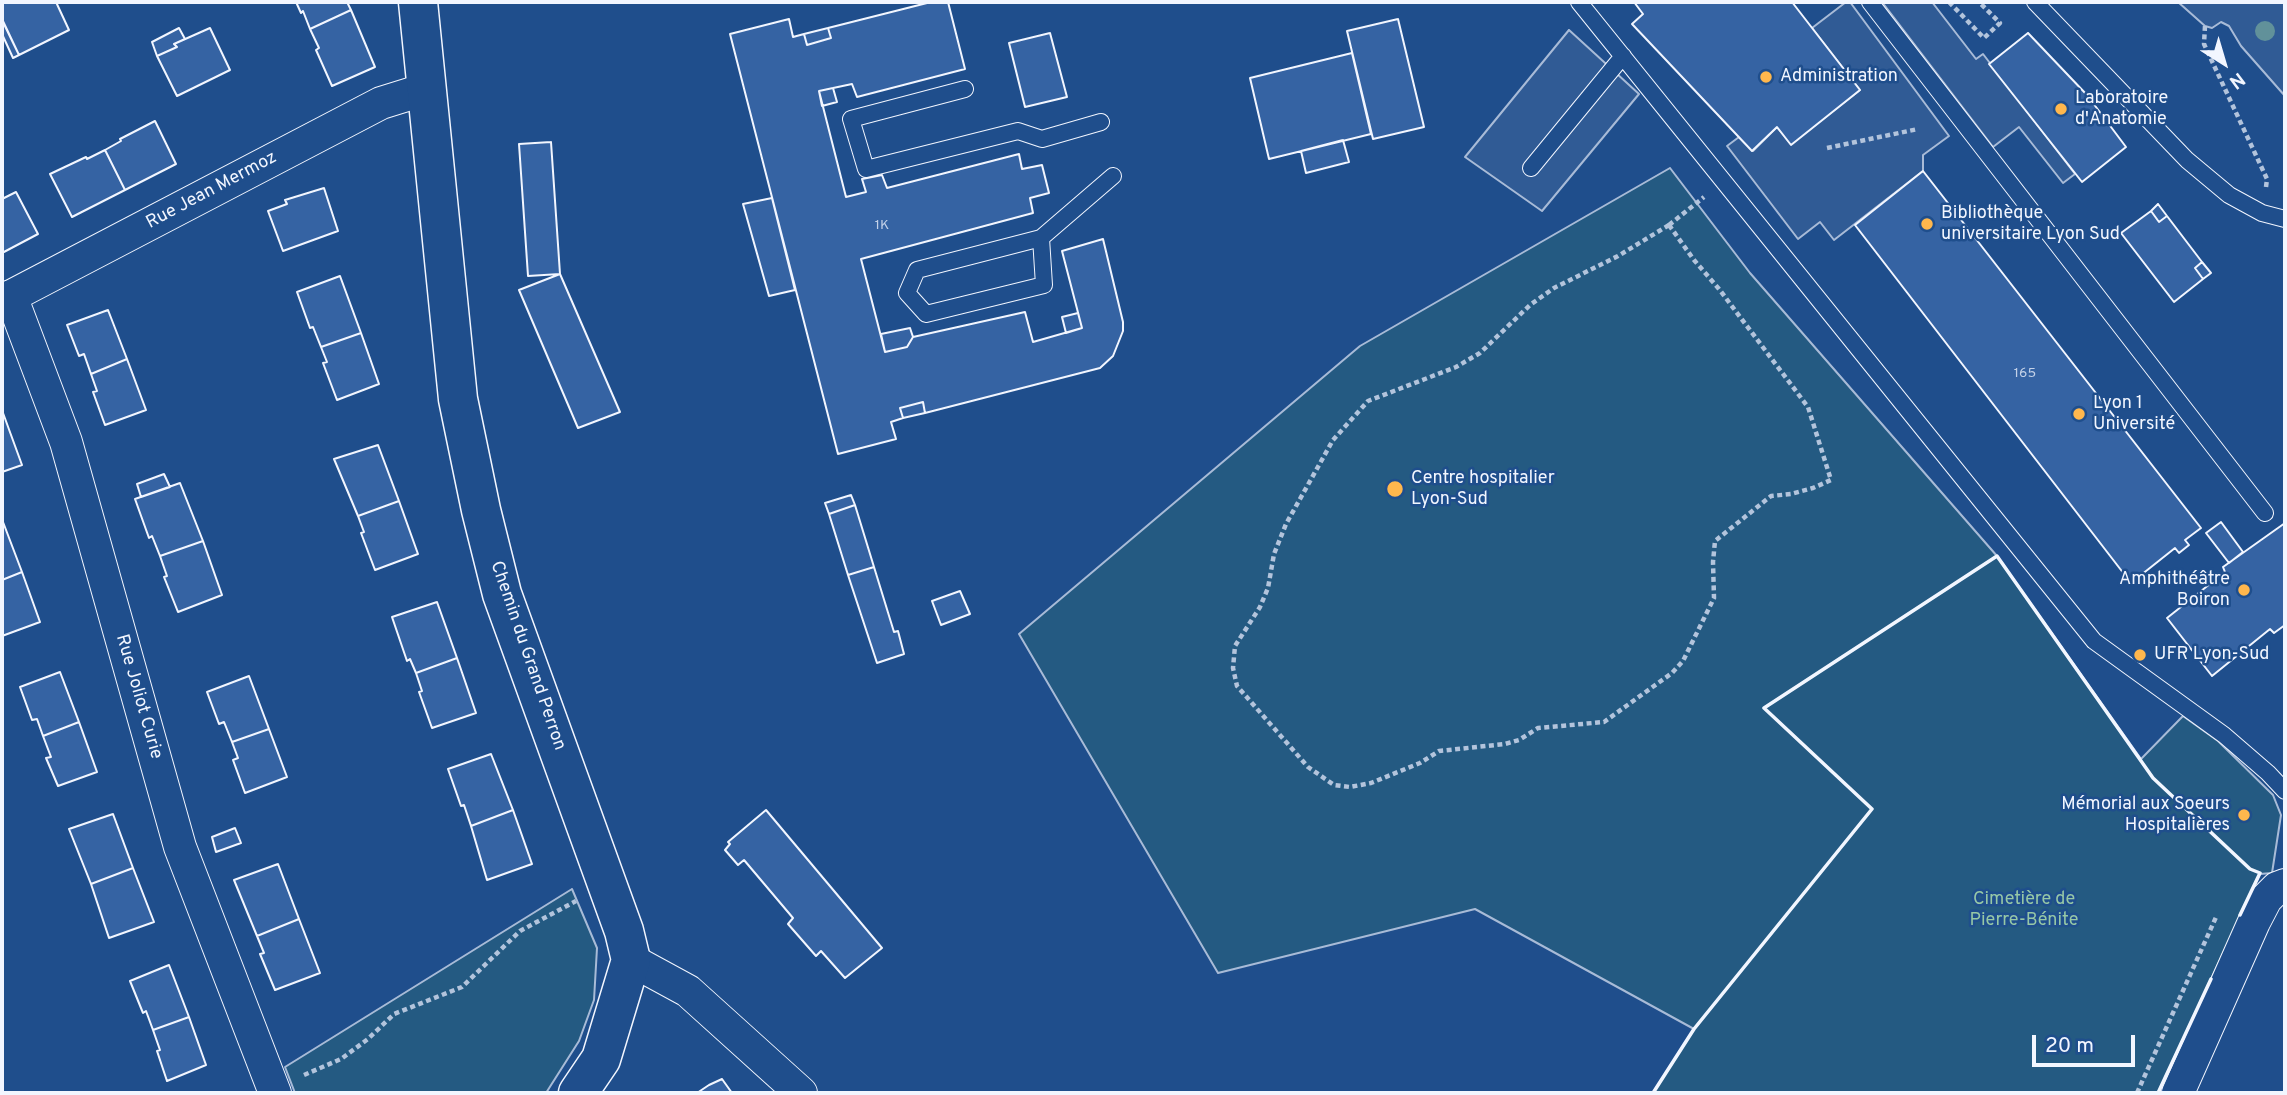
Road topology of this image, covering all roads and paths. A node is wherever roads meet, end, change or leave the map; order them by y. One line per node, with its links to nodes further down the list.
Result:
1 (418, 2): 9 (street, Chemin du Grand Perron)
2 (1579, 2): 8 (lane)
3 (1870, 2): 22 (lane)
4 (1949, 2): 5 (path)
5 (1979, 2)
6 (2035, 2): 18 (lane)
7 (2205, 26): 17 (path)
8 (1623, 56): 14 (lane); 16 (lane)
9 (426, 89): 21 (street, Rue Jean Mermoz); 27 (street, Chemin du Grand Perron)
10 (965, 89): 11 (lane)
11 (1101, 122)
12 (1918, 129): 13 (path)
13 (1827, 148)
14 (1531, 168)
15 (1113, 176): 20 (lane)
16 (1724, 181): 19 (path); 23 (lane)
17 (2265, 195)
18 (2285, 219)
19 (1669, 225): 19 (path)
20 (1041, 238): 20 (lane)
21 (6, 298): 28 (street, Rue Joliot Curie)
22 (2265, 513)
23 (2285, 791)
24 (2285, 885): 32 (street)
25 (586, 896): 28 (path)
26 (2221, 906): 31 (path)
27 (631, 960): 29 (street); 30 (street)
28 (274, 1091)
29 (578, 1093)
30 (801, 1093)
31 (2137, 1093)
32 (2178, 1093)

